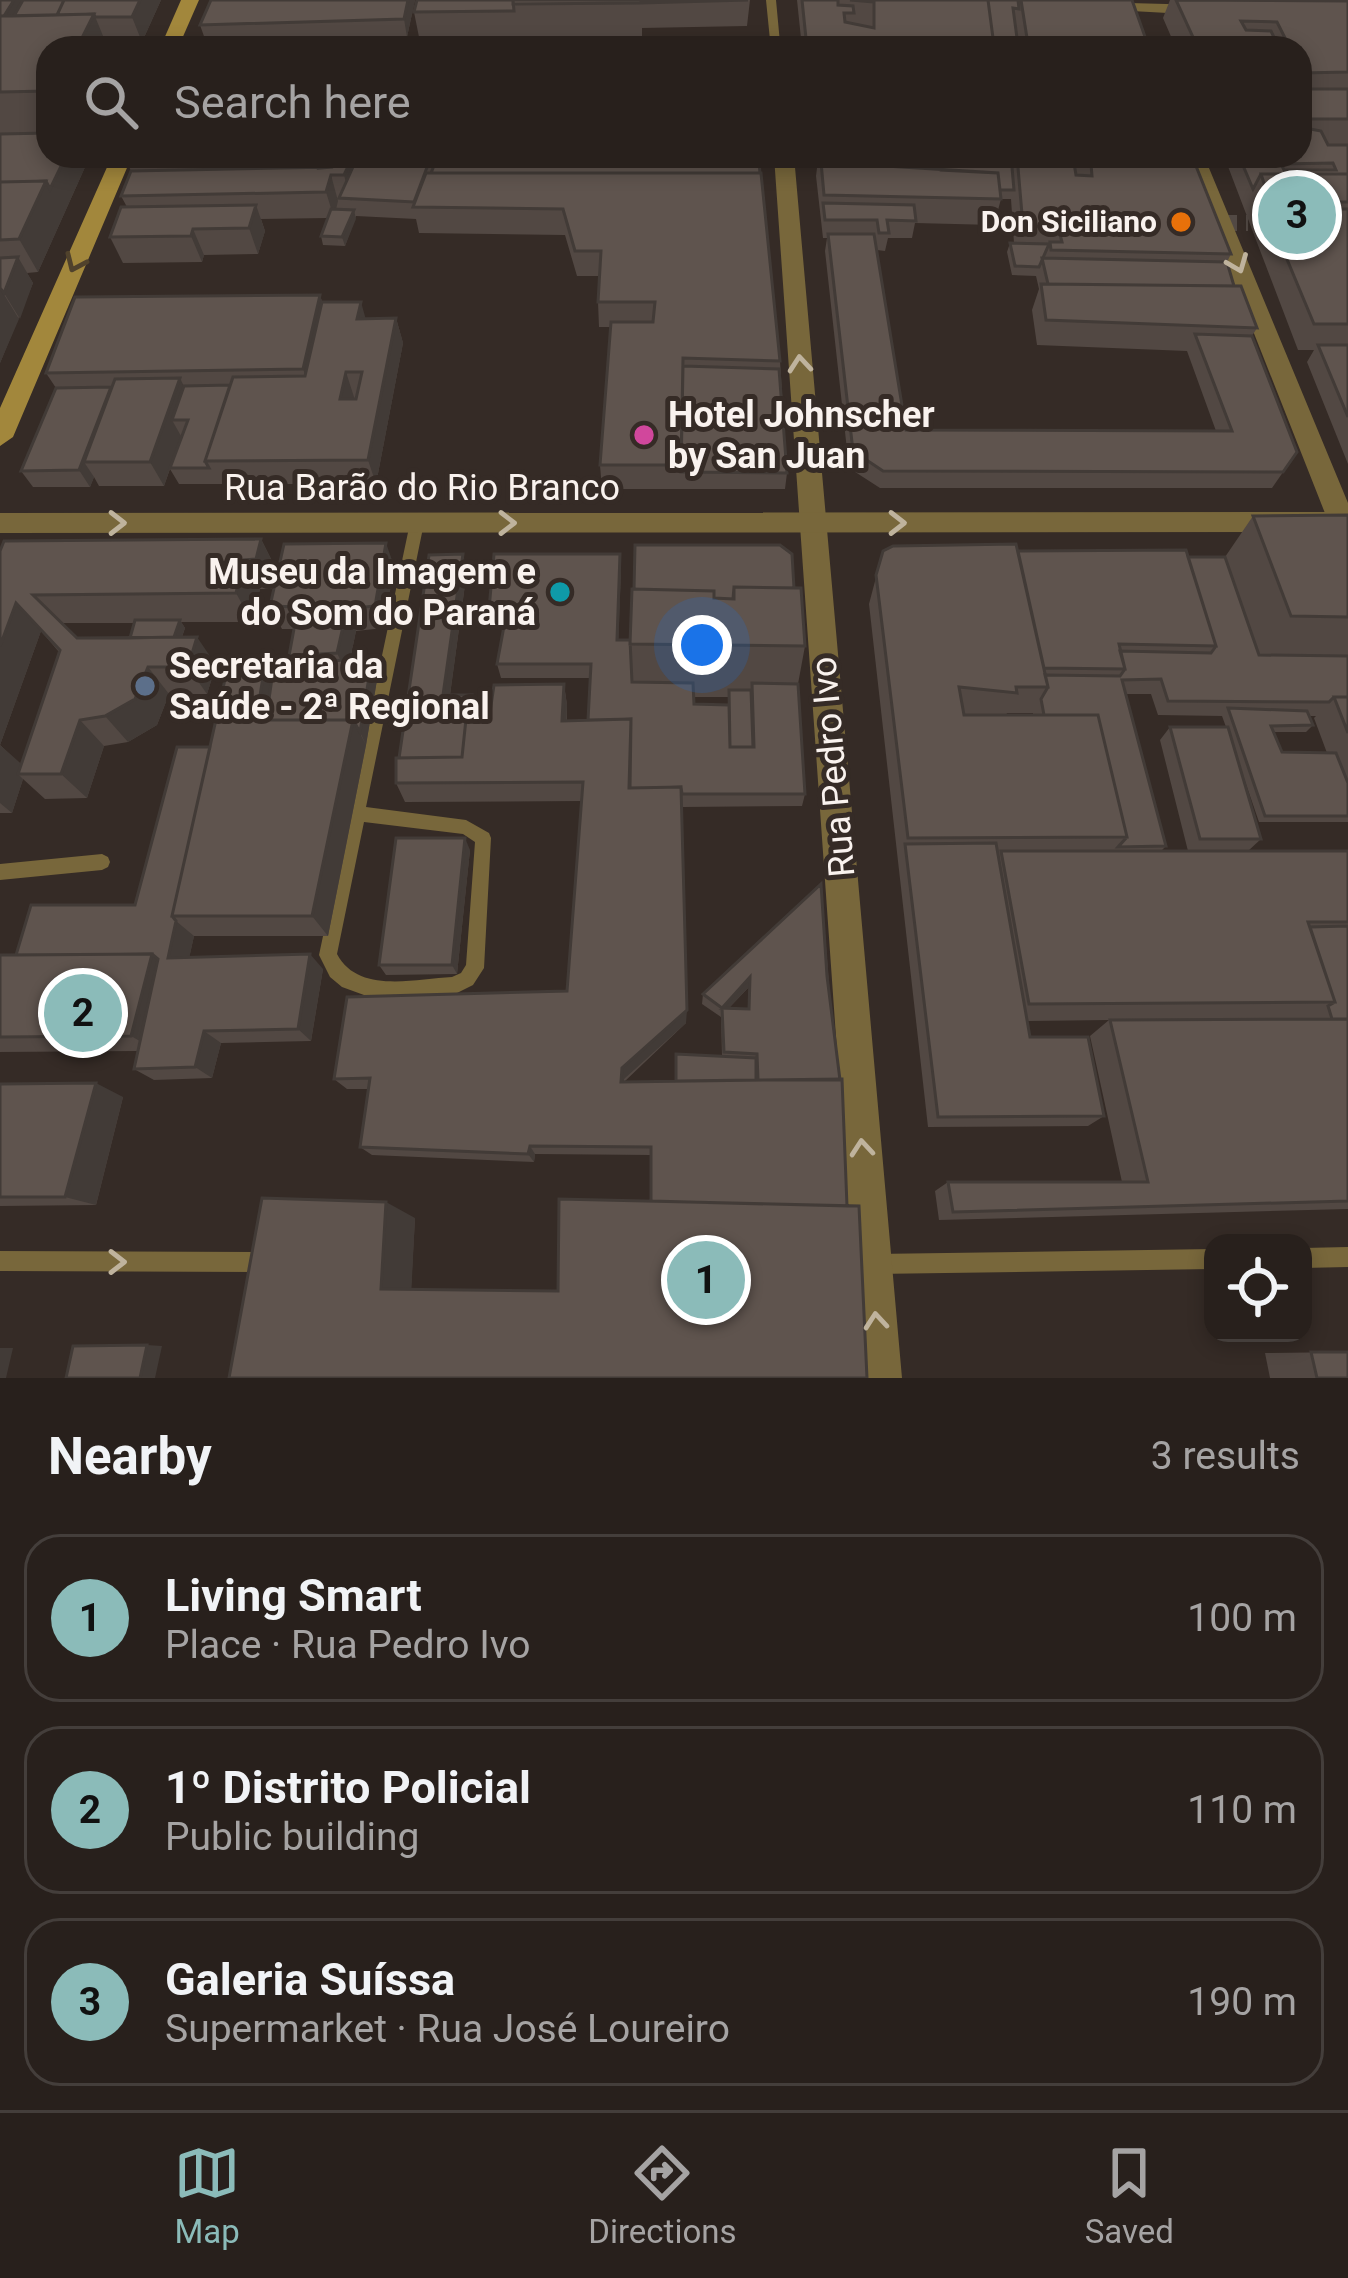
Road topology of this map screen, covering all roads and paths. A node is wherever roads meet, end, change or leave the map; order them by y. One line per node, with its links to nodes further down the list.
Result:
1 (190, 0): 7 (main road)
2 (771, 0): 8 (lane)
3 (1023, 0): 4 (street)
4 (1131, 3): 5 (street); 6 (street)
5 (1217, 11)
6 (1141, 27)
7 (175, 36)
8 (774, 36)
9 (117, 168): 12 (main road, one-way to 12)
10 (785, 168): 15 (street, Rua Pedro Ivo, one-way to 10)
11 (1198, 168): 16 (street, one-way to 16)
12 (0, 437)
13 (0, 523): 14 (street, Rua Barão do Rio Branco, one-way to 14)
14 (417, 523): 15 (street, Rua Barão do Rio Branco, one-way to 15); 17 (lane)
15 (813, 523): 16 (street, Rua Barão do Rio Branco, one-way to 16); 25 (street, Rua Pedro Ivo, one-way to 15)
16 (1346, 526)
17 (354, 813): 17 (lane)
18 (102, 862): 19 (lane)
19 (0, 872)
20 (1348, 1257): 21 (lane)
21 (1312, 1258)
22 (1204, 1259): 25 (lane)
23 (0, 1262): 24 (lane, one-way to 24)
24 (296, 1263)
25 (857, 1264): 26 (street, Rua Pedro Ivo, one-way to 25)
26 (881, 1378)

